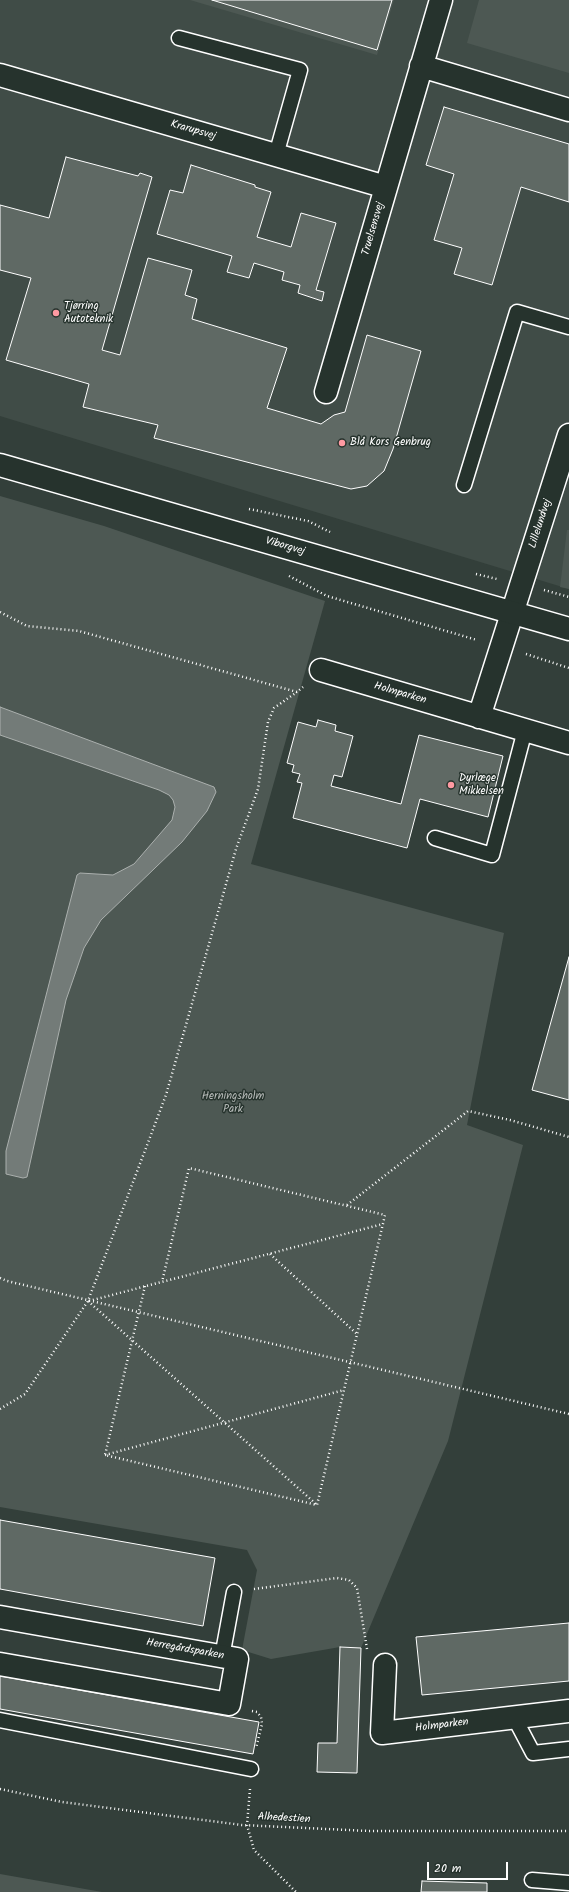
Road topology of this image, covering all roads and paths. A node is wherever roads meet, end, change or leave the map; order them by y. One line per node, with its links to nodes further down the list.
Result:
1 (441, 0): 3 (street, Truelsensvej)
2 (179, 38): 6 (lane)
3 (421, 66): 5 (street); 7 (street, Truelsensvej)
4 (0, 75): 6 (street, Krarupsvej)
5 (569, 110)
6 (276, 155): 7 (street, Krarupsvej)
7 (386, 187): 9 (street, Truelsensvej)
8 (569, 327): 12 (lane)
9 (326, 392)
10 (569, 435): 17 (street, Lillelundvej)
11 (0, 465): 17 (street, Viborgvej)
12 (464, 485)
13 (288, 575): 19 (path)
14 (555, 593): 15 (path)
15 (569, 597)
16 (0, 612): 22 (path)
17 (513, 613): 18 (street, Viborgvej); 19 (street)
18 (569, 630)
19 (502, 647): 20 (path); 23 (street)
20 (569, 668)
21 (321, 670): 22 (path); 23 (street, Holmparken)
22 (297, 692): 34 (path)
23 (479, 717): 24 (street, Holmparken)
24 (525, 730): 25 (street, Holmparken); 26 (lane)
25 (569, 743)
26 (435, 838)
27 (569, 1136): 28 (path)
28 (347, 1206): 29 (path); 32 (path)
29 (383, 1224): 30 (path); 36 (path)
30 (270, 1253): 32 (path); 36 (path)
31 (0, 1278): 34 (path)
32 (162, 1282): 33 (path)
33 (145, 1286): 34 (path); 35 (path)
34 (88, 1301): 35 (path); 37 (path); 40 (path)
35 (139, 1313): 37 (path); 38 (path)
36 (357, 1334): 38 (path)
37 (132, 1340): 42 (path); 43 (path)
38 (350, 1363): 39 (path); 41 (path)
39 (344, 1390): 42 (path); 44 (path)
40 (0, 1410)
41 (569, 1414)
42 (224, 1423): 43 (path); 44 (path)
43 (105, 1456): 44 (path)
44 (317, 1505)
45 (234, 1592): 47 (lane); 49 (path)
46 (0, 1617): 47 (street, Herregårdsparken)
47 (222, 1657): 48 (street, Herregårdsparken)
48 (0, 1664)
49 (386, 1665): 51 (street, Holmparken)
50 (569, 1711): 51 (street, Holmparken)
51 (514, 1717): 53 (lane)
52 (0, 1720): 54 (lane)
53 (569, 1749)
54 (251, 1769)
55 (0, 1789): 56 (path, Alhedestien)
56 (247, 1825): 57 (path, Alhedestien); 60 (path)
57 (569, 1830)
58 (532, 1880): 59 (lane)
59 (569, 1883)
60 (296, 1892)

